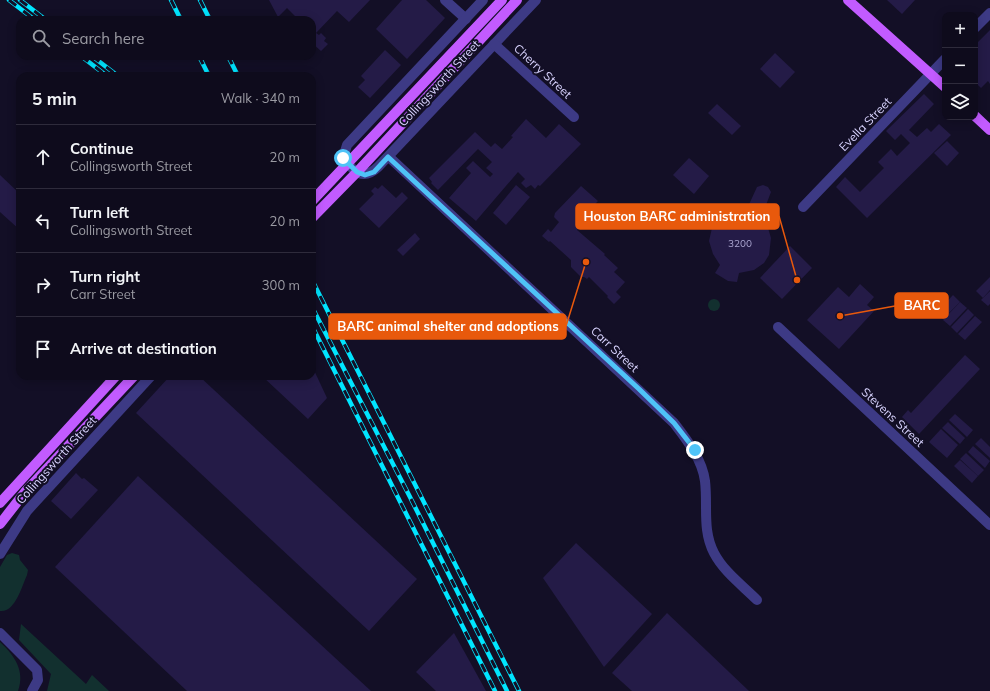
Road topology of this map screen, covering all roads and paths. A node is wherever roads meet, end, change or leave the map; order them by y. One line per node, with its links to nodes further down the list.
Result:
1 (445, 0): 8 (street)
2 (483, 0): 8 (street, Collingsworth Street)
3 (502, 0): 18 (main road, Collingsworth Street)
4 (517, 0): 20 (main road, Collingsworth Street)
5 (536, 0): 10 (street, Collingsworth Street)
6 (848, 0): 12 (main road)
7 (990, 13): 9 (street)
8 (466, 19): 17 (street, Collingsworth Street)
9 (978, 25)
10 (494, 44): 14 (street, Cherry Street); 17 (street, Collingsworth Street)
11 (942, 62): 12 (street, Evella Street)
12 (931, 73): 13 (main road); 19 (street, Evella Street)
13 (942, 84)
14 (574, 117)
15 (978, 119): 16 (main road)
16 (990, 130)
17 (388, 157): 31 (street, Carr Street)
18 (316, 197)
19 (803, 207)
20 (316, 214)
21 (778, 327): 29 (street, Stevens Street)
22 (112, 380): 27 (main road, Collingsworth Street)
23 (130, 380): 28 (main road, Collingsworth Street)
24 (131, 380): 26 (street)
25 (147, 380): 26 (street, Collingsworth Street)
26 (139, 389): 30 (street, Collingsworth Street)
27 (0, 503)
28 (0, 524)
29 (990, 525)
30 (0, 554)
31 (757, 600)
32 (0, 633): 33 (street)
33 (32, 691)

